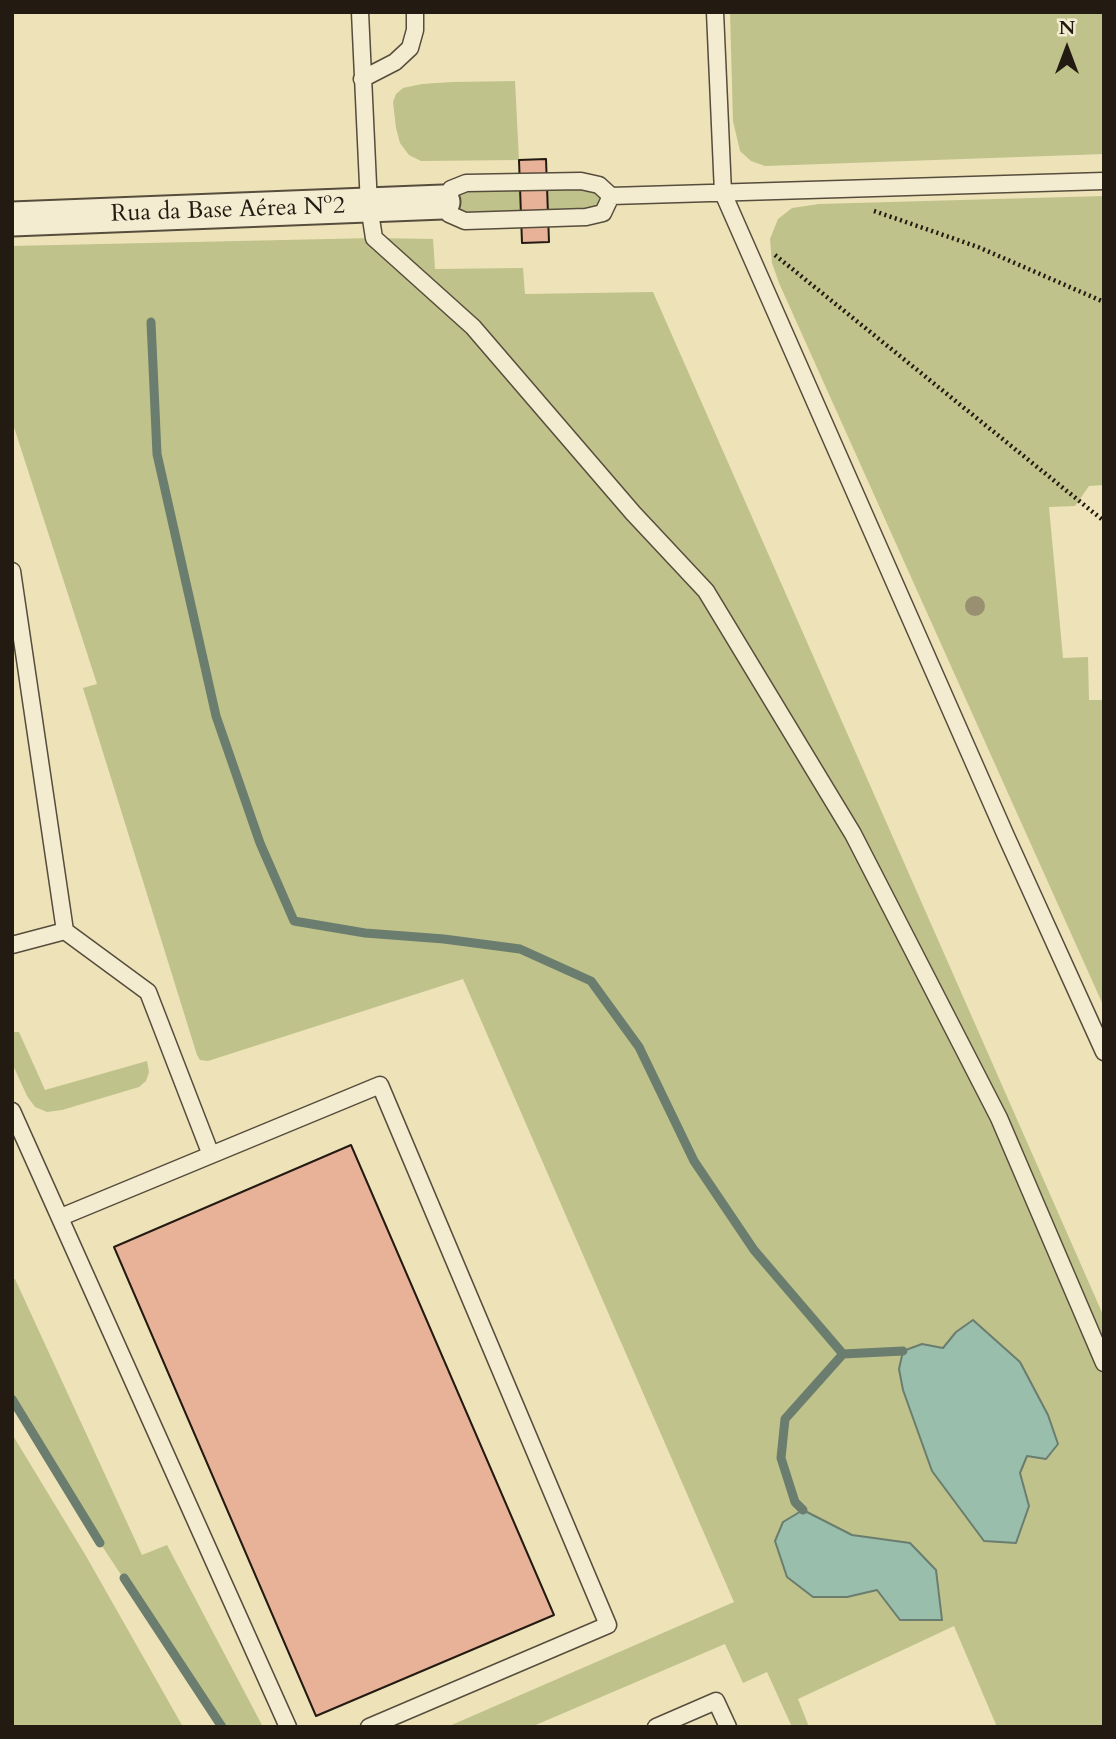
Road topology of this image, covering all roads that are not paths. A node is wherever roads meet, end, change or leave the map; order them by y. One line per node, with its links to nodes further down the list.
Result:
1 (360, 12): 5 (lane)
2 (415, 12): 5 (lane)
3 (703, 12): 4 (lane)
4 (715, 20): 7 (lane)
5 (362, 79): 10 (lane)
6 (1104, 181): 7 (lane)
7 (723, 193): 8 (lane); 15 (lane)
8 (611, 196): 9 (lane); 9 (lane)
9 (443, 202): 10 (street, Rua da Base Aérea Nº2)
10 (369, 206): 11 (street, Rua da Base Aérea Nº2); 19 (lane)
11 (12, 219)
12 (12, 571): 13 (lane)
13 (65, 931): 14 (lane); 17 (lane)
14 (12, 945)
15 (1104, 1052)
16 (12, 1111): 18 (lane)
17 (211, 1155): 18 (lane); 21 (lane)
18 (61, 1217): 20 (lane)
19 (1104, 1363)
20 (288, 1727)
21 (369, 1727)
22 (656, 1727): 23 (lane)
23 (728, 1727)

